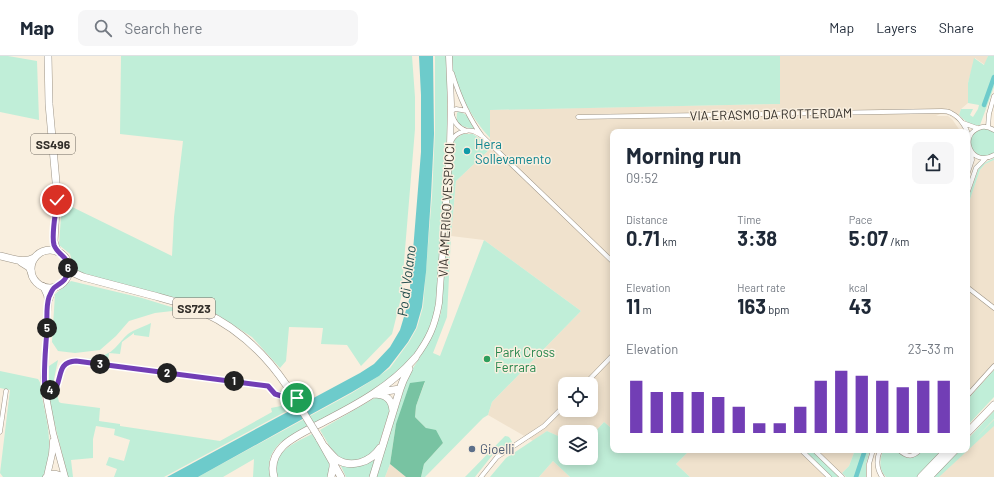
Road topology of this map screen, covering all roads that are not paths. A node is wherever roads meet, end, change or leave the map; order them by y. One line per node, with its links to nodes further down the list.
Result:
1 (48, 56): 22 (main road, SS496)
2 (449, 56): 3 (main road, VIA AMERIGO VESPUCCI)
3 (449, 66): 5 (main road, VIA AMERIGO VESPUCCI); 6 (street)
4 (994, 96): 9 (street)
5 (451, 111): 6 (street); 12 (street); 16 (main road, VIA AMERIGO VESPUCCI)
6 (467, 111): 14 (street)
7 (578, 117): 8 (street, VIA ERASMO DA ROTTERDAM)
8 (961, 121): 10 (street, VIA ERASMO DA ROTTERDAM); 11 (street)
9 (988, 127): 10 (street); 13 (street)
10 (977, 128): 15 (street)
11 (966, 129)
12 (467, 130): 14 (street); 16 (street)
13 (994, 130)
14 (482, 136): 27 (street)
15 (970, 137)
16 (450, 145): 38 (main road, VIA AMERIGO VESPUCCI)
17 (971, 150): 19 (street); 20 (street)
18 (994, 155): 19 (street)
19 (985, 158): 21 (street)
20 (970, 166)
21 (970, 185)
22 (54, 232): 23 (main road, SS496); 24 (main road, SS496)
23 (45, 250): 24 (main road); 26 (main road)
24 (58, 252): 29 (main road, SS723)
25 (0, 256): 28 (main road)
26 (34, 258): 28 (main road); 30 (main road)
27 (610, 259)
28 (17, 260): 30 (main road)
29 (68, 264): 31 (main road, SS723); 32 (main road)
30 (31, 271): 33 (main road)
31 (83, 277): 32 (main road, SS723); 55 (main road, SS723, bridge)
32 (65, 280): 34 (main road, SS723)
33 (43, 286): 34 (main road); 36 (main road)
34 (56, 286): 36 (main road)
35 (970, 289): 37 (street)
36 (48, 302): 44 (main road)
37 (994, 308)
38 (415, 358): 42 (main road); 46 (main road)
39 (610, 358): 41 (street)
40 (994, 366): 45 (street)
41 (592, 377)
42 (400, 389): 46 (main road); 49 (main road)
43 (6, 391): 52 (street)
44 (45, 391): 47 (street); 53 (main road)
45 (970, 393)
46 (373, 394): 49 (main road); 67 (main road)
47 (279, 395): 47 (street)
48 (994, 405): 51 (main road)
49 (393, 411): 54 (main road)
50 (558, 412): 71 (street)
51 (970, 430)
52 (0, 432)
53 (53, 433): 65 (main road); 66 (main road)
54 (385, 437): 55 (main road); 70 (main road)
55 (325, 447): 64 (main road, SS723)
56 (805, 453): 72 (street)
57 (817, 453): 73 (street)
58 (872, 453): 74 (street)
59 (879, 453): 75 (street)
60 (903, 453): 61 (street)
61 (917, 453)
62 (944, 453): 76 (main road)
63 (952, 453): 77 (main road)
64 (333, 461): 68 (main road); 69 (main road, SS723)
65 (46, 476): 66 (main road)
66 (64, 477)
67 (274, 477)
68 (331, 477)
69 (341, 477)
70 (373, 477)
71 (481, 477)
72 (829, 477)
73 (842, 477)
74 (869, 477)
75 (882, 477)
76 (921, 477)
77 (929, 477)

